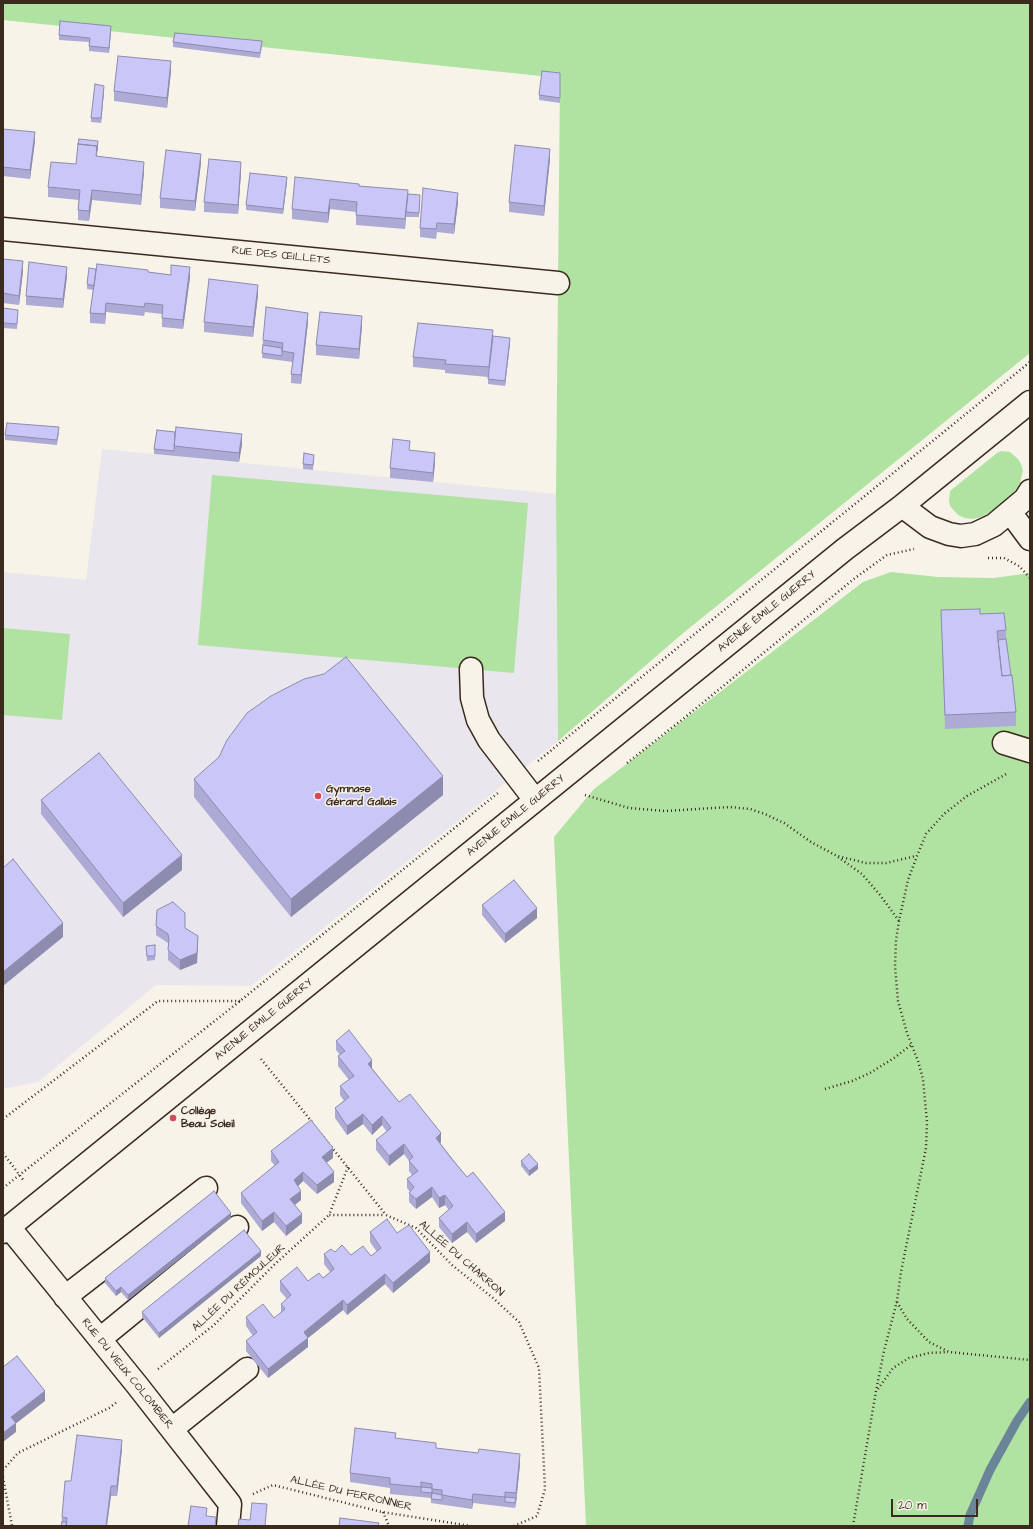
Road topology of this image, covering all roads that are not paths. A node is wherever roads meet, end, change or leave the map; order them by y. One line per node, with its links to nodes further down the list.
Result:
1 (3, 229): 2 (street, RUE DES ŒILLETS)
2 (558, 283)
3 (1030, 402): 5 (street, AVENUE ÉMILE GUERRY)
4 (1030, 491): 6 (street)
5 (902, 506): 6 (street); 11 (street, AVENUE ÉMILE GUERRY)
6 (1010, 512): 7 (street)
7 (1030, 539)
8 (471, 669): 11 (street)
9 (1004, 743): 10 (street)
10 (1030, 752)
11 (535, 800): 14 (street, AVENUE ÉMILE GUERRY)
12 (206, 1188): 15 (street)
13 (237, 1227): 16 (street)
14 (6, 1230): 15 (street, RUE DU VIEUX COLOMBIER)
15 (65, 1297): 16 (street, RUE DU VIEUX COLOMBIER)
16 (100, 1339): 18 (street, RUE DU VIEUX COLOMBIER)
17 (247, 1369): 18 (street)
18 (172, 1429): 19 (street, RUE DU VIEUX COLOMBIER)
19 (228, 1526)

